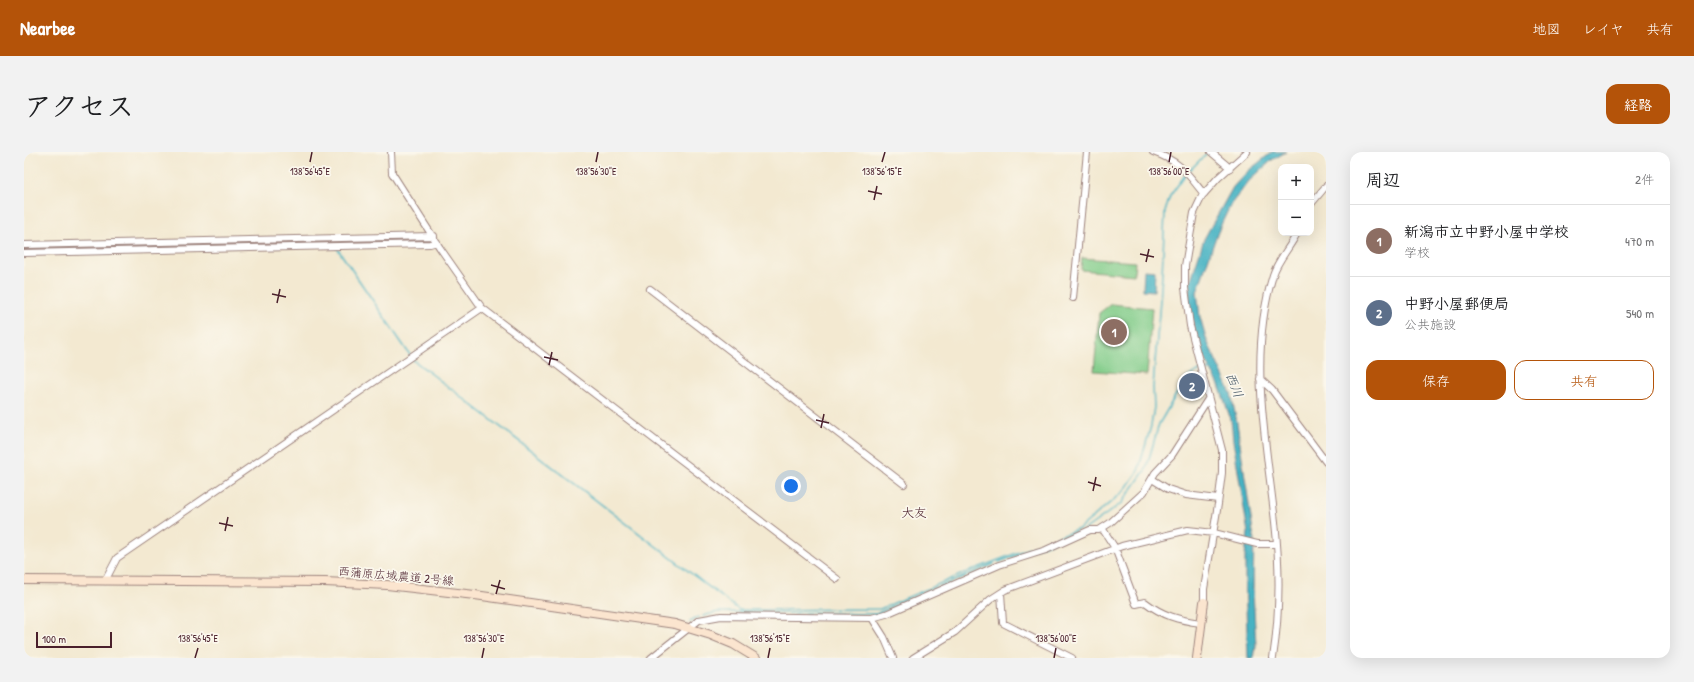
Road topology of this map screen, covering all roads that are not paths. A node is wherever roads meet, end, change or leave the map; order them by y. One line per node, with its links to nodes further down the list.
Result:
1 (391, 152): 10 (street)
2 (1088, 152): 16 (street)
3 (1153, 152): 8 (street)
4 (1211, 152): 6 (street)
5 (1246, 152): 6 (street)
6 (1230, 168): 8 (street)
7 (1326, 186): 9 (street)
8 (1204, 194): 19 (street)
9 (1314, 200)
10 (434, 236): 12 (street); 13 (street)
11 (1295, 236): 18 (street)
12 (437, 242): 14 (street); 17 (street)
13 (24, 245)
14 (24, 253)
15 (650, 289): 22 (street)
16 (1073, 298)
17 (482, 308): 28 (street); 30 (street)
18 (1260, 379): 20 (street); 26 (street)
19 (1208, 399): 21 (street); 23 (street)
20 (1326, 462)
21 (1152, 479): 23 (street); 24 (street)
22 (904, 484)
23 (1218, 499): 25 (street)
24 (1102, 528): 27 (street); 33 (street)
25 (1214, 533): 26 (street); 27 (street); 32 (street)
26 (1276, 544): 42 (street)
27 (1115, 548): 31 (street); 34 (street)
28 (837, 579)
29 (24, 580): 30 (street, 西蒲原広域農道 2号線)
30 (105, 581): 35 (street, 西蒲原広域農道 2号線)
31 (1001, 593): 39 (street); 40 (street)
32 (1204, 602): 34 (street)
33 (872, 618): 35 (street); 38 (street)
34 (1201, 623): 41 (street)
35 (690, 627): 36 (street); 37 (street, 西蒲原広域農道 2号線)
36 (651, 658)
37 (756, 658)
38 (893, 658)
39 (912, 658)
40 (1072, 658)
41 (1197, 658)
42 (1273, 658)

